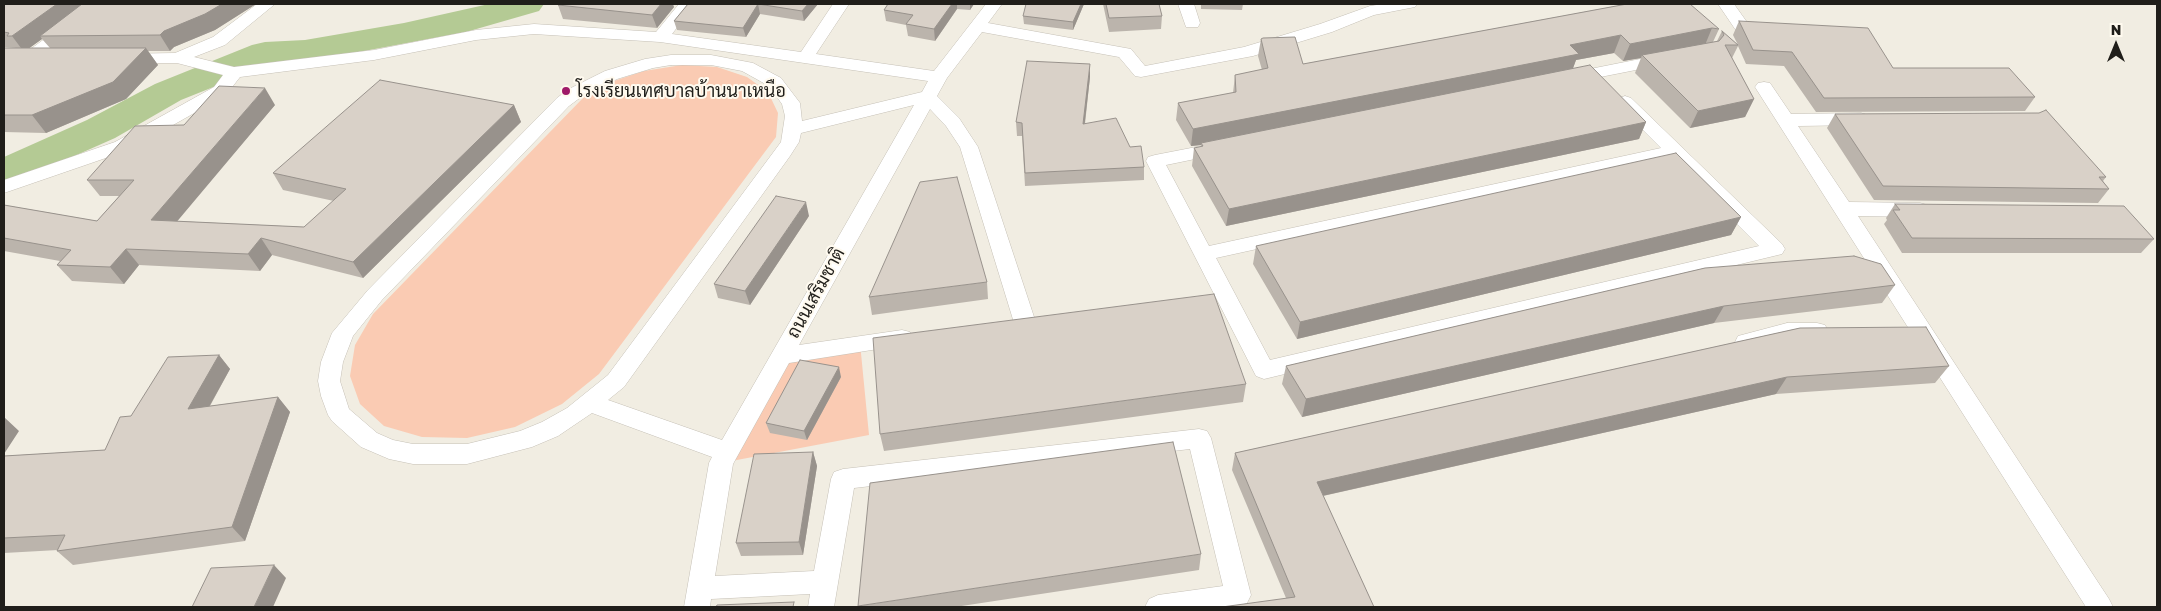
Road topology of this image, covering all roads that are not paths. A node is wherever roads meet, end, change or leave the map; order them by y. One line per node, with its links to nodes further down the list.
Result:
1 (102, 4): 16 (street)
2 (267, 4): 19 (street)
3 (687, 4): 12 (street)
4 (840, 4): 14 (street)
5 (994, 4): 11 (street, ถนนเสริมชาติ)
6 (1186, 4): 9 (street)
7 (1409, 4): 11 (street)
8 (1726, 4): 10 (street)
9 (1192, 23)
10 (1742, 25)
11 (979, 26): 21 (street, ถนนเสริมชาติ)
12 (660, 37): 14 (street); 20 (street)
13 (1686, 55): 23 (street)
14 (806, 57): 21 (street)
15 (13, 58): 16 (street)
16 (30, 58): 17 (street)
17 (60, 58)
18 (108, 58): 19 (street)
19 (177, 58): 20 (street)
20 (234, 71): 31 (street)
21 (939, 77): 25 (street, ถนนเสริมชาติ)
22 (1556, 81): 23 (street)
23 (1606, 84): 30 (street)
24 (1764, 87): 27 (street)
25 (927, 96): 28 (street); 35 (street); 41 (street, ถนนเสริมชาติ)
26 (1882, 119): 27 (street)
27 (1785, 120): 32 (street)
28 (792, 129): 42 (street); 42 (street)
29 (1243, 144): 34 (street)
30 (1675, 151): 34 (street); 34 (street)
31 (4, 187)
32 (1843, 209): 33 (street); 38 (street)
33 (1941, 210)
34 (1203, 254)
35 (1026, 325)
36 (1835, 331): 40 (street)
37 (1893, 332): 38 (street)
38 (1922, 332): 48 (street)
39 (923, 336): 41 (street)
40 (1724, 348)
41 (781, 356): 43 (street, ถนนเสริมชาติ)
42 (589, 403): 43 (street)
43 (727, 452): 45 (street, ถนนเสริมชาติ)
44 (824, 582): 45 (street); 46 (street); 47 (street)
45 (698, 598)
46 (821, 607)
47 (1158, 607)
48 (2100, 607)

